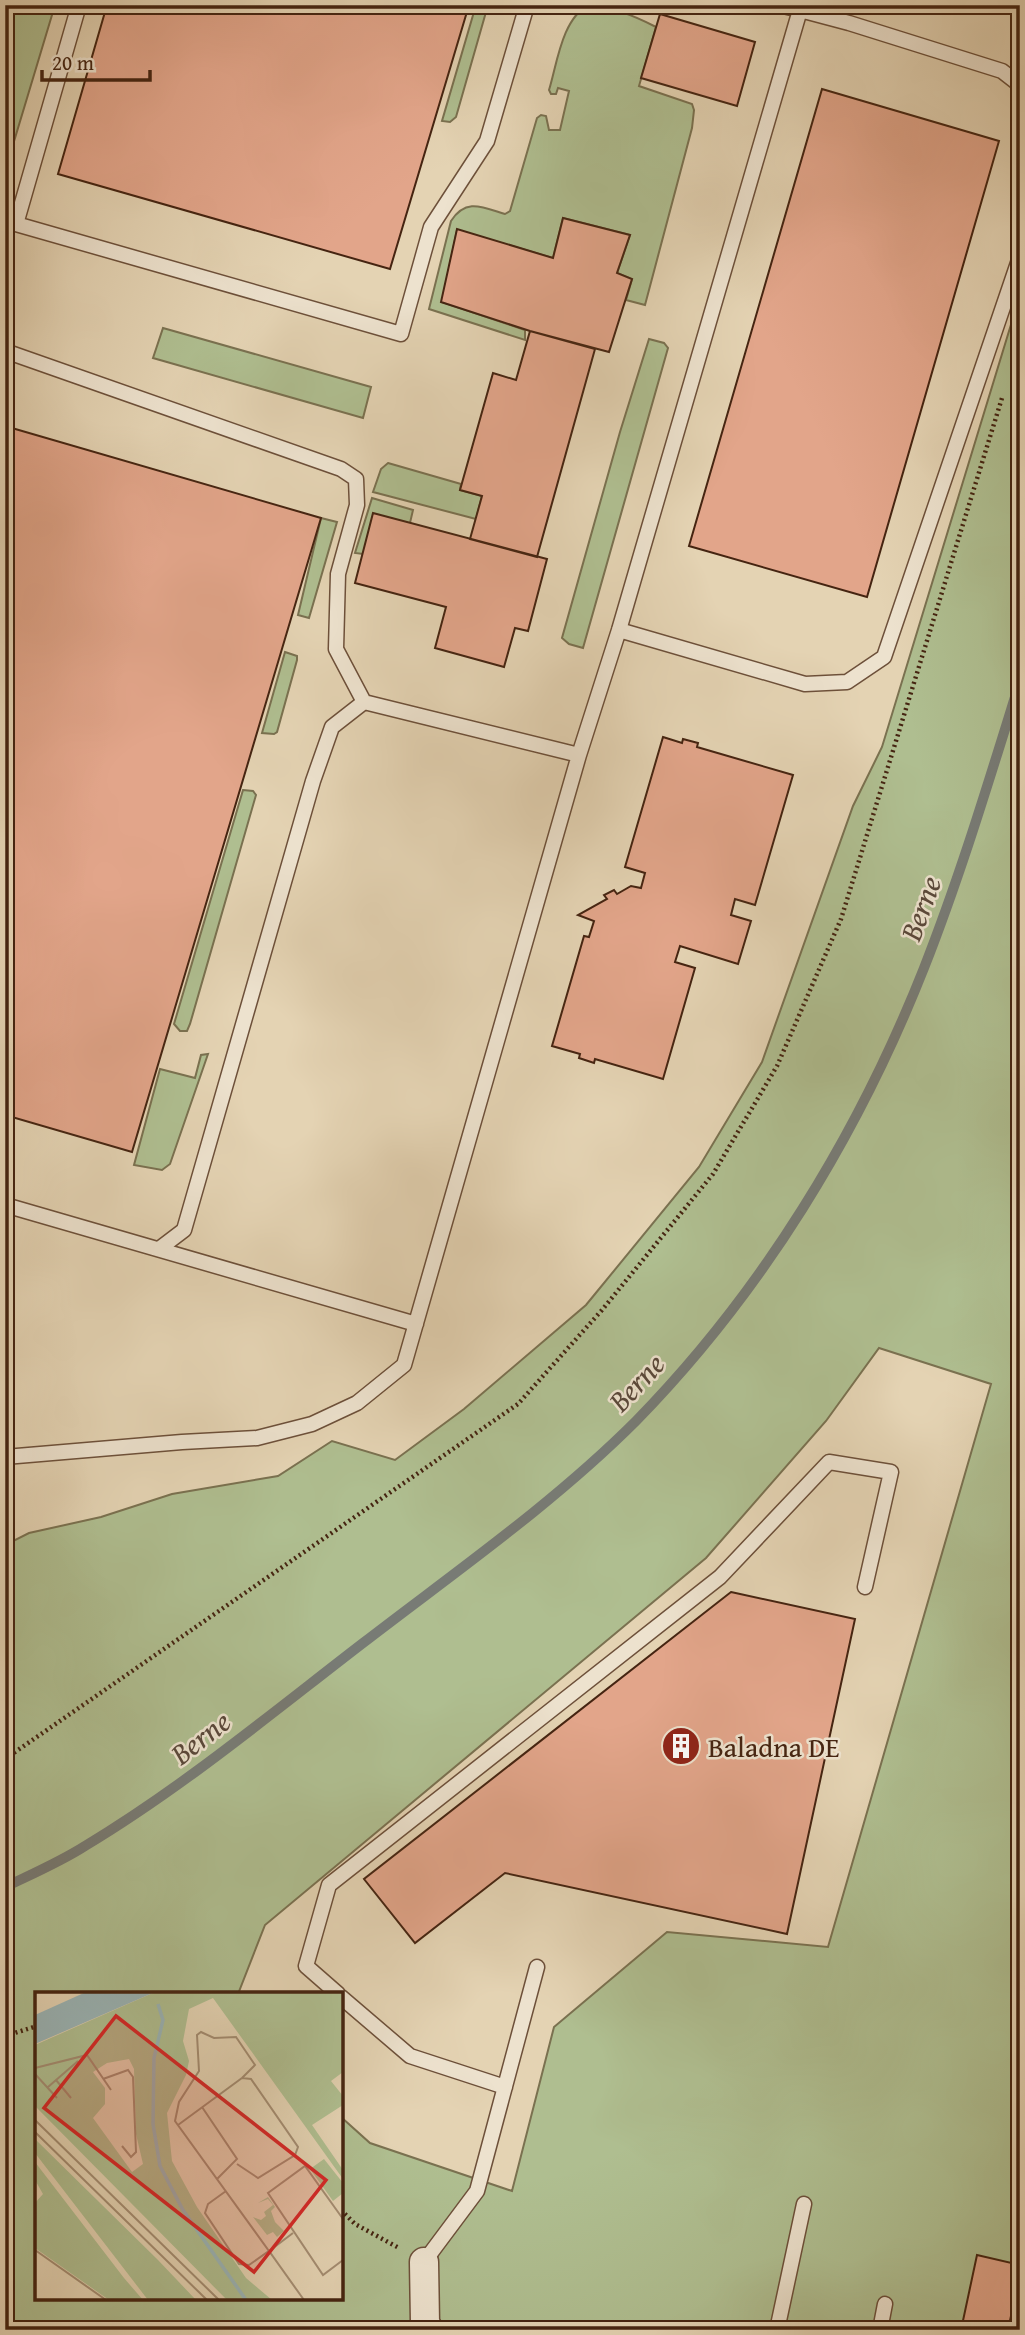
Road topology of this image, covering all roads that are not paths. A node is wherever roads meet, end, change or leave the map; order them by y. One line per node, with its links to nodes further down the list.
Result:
1 (79, 5): 2 (lane)
2 (527, 5)
3 (779, 5): 4 (lane)
4 (801, 8): 5 (lane); 8 (lane)
5 (1020, 85)
6 (1020, 257): 8 (lane)
7 (5, 351): 9 (lane)
8 (618, 629): 10 (lane)
9 (364, 702): 10 (lane); 12 (lane)
10 (579, 755): 13 (lane)
11 (5, 1205): 12 (lane)
12 (159, 1249): 13 (lane)
13 (416, 1324): 14 (lane)
14 (5, 1457)
15 (865, 1587): 17 (lane)
16 (537, 1967): 19 (lane)
17 (336, 1992)
18 (343, 1998): 19 (lane)
19 (505, 2087): 21 (lane)
20 (804, 2204): 24 (lane)
21 (424, 2262): 23 (street)
22 (885, 2304): 25 (lane)
23 (429, 2330)
24 (777, 2330)
25 (880, 2330)

